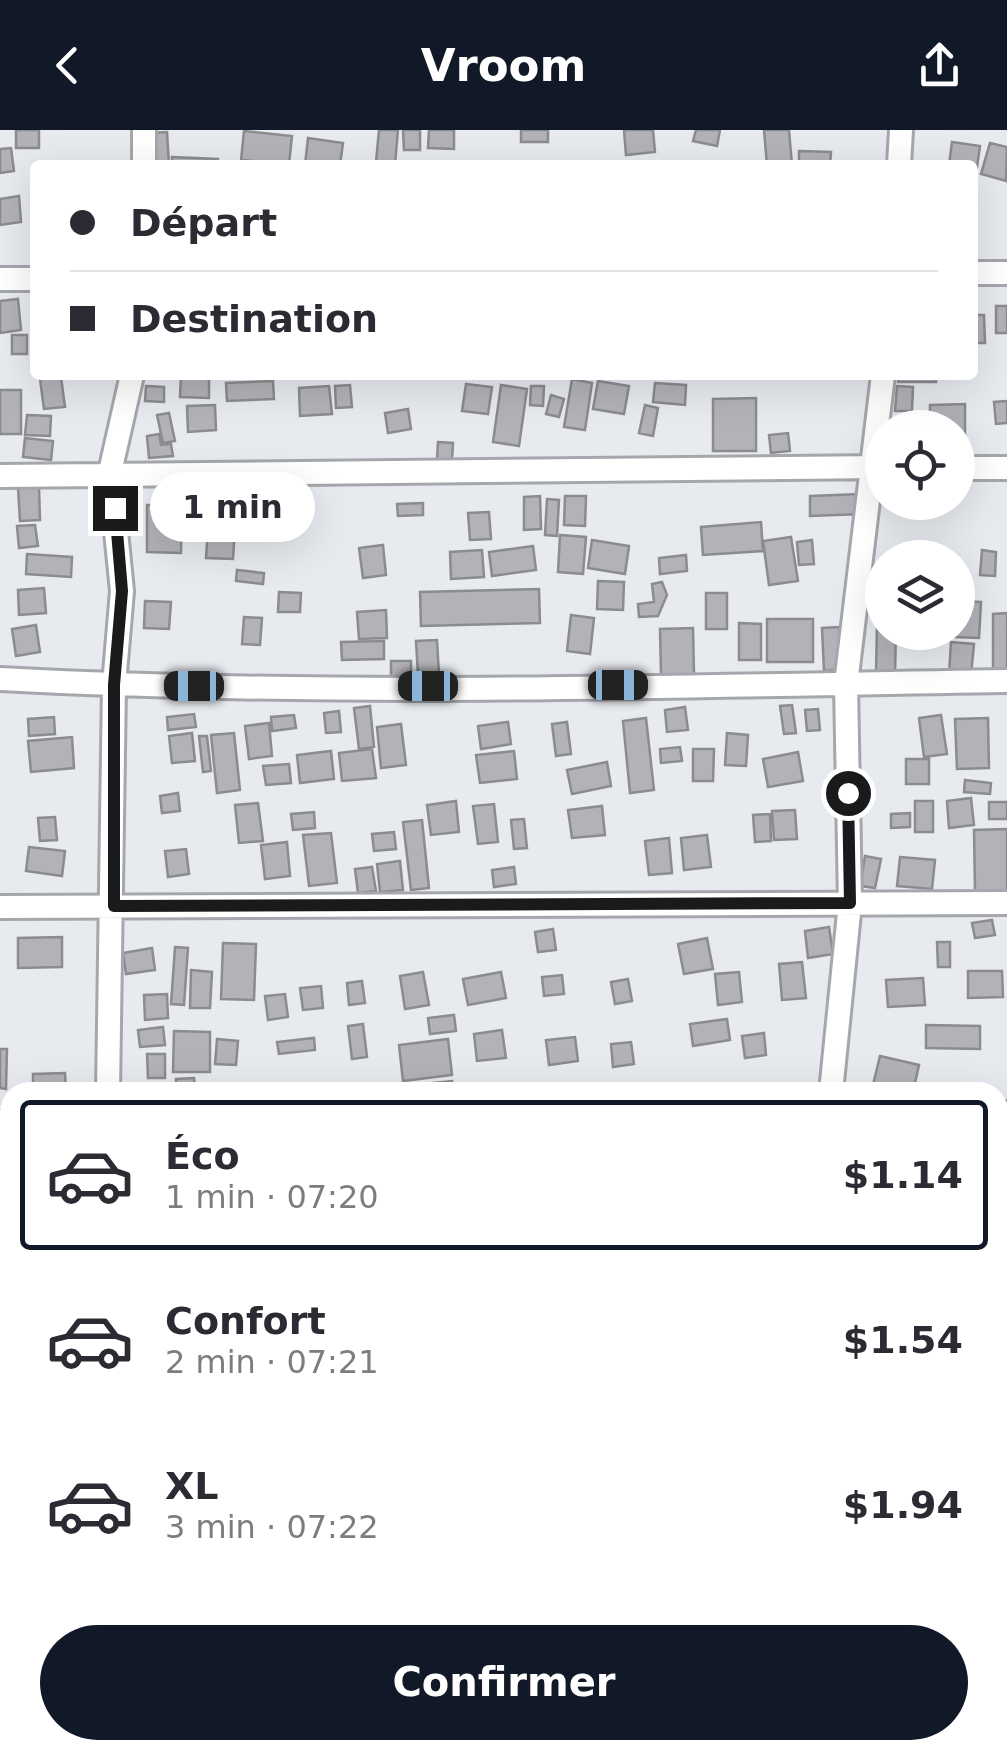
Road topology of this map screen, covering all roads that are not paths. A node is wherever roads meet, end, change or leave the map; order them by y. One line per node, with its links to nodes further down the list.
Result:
1 (144, 130): 3 (street)
2 (901, 130): 4 (street)
3 (144, 160)
4 (898, 160)
5 (978, 273): 6 (street)
6 (1007, 273)
7 (0, 279): 8 (street)
8 (30, 279)
9 (131, 380): 15 (street)
10 (883, 380): 11 (street)
11 (881, 410)
12 (865, 467): 15 (street)
13 (975, 468): 14 (street)
14 (1007, 468)
15 (110, 472): 16 (street); 21 (street)
16 (0, 476)
17 (871, 520): 20 (street)
18 (0, 680): 21 (street)
19 (1007, 681): 20 (street)
20 (846, 684): 21 (street); 22 (street)
21 (114, 685): 24 (street)
22 (850, 903): 23 (street); 24 (street); 27 (street)
23 (1007, 903)
24 (114, 906): 25 (street); 26 (street)
25 (0, 907)
26 (108, 1082)
27 (832, 1082)

